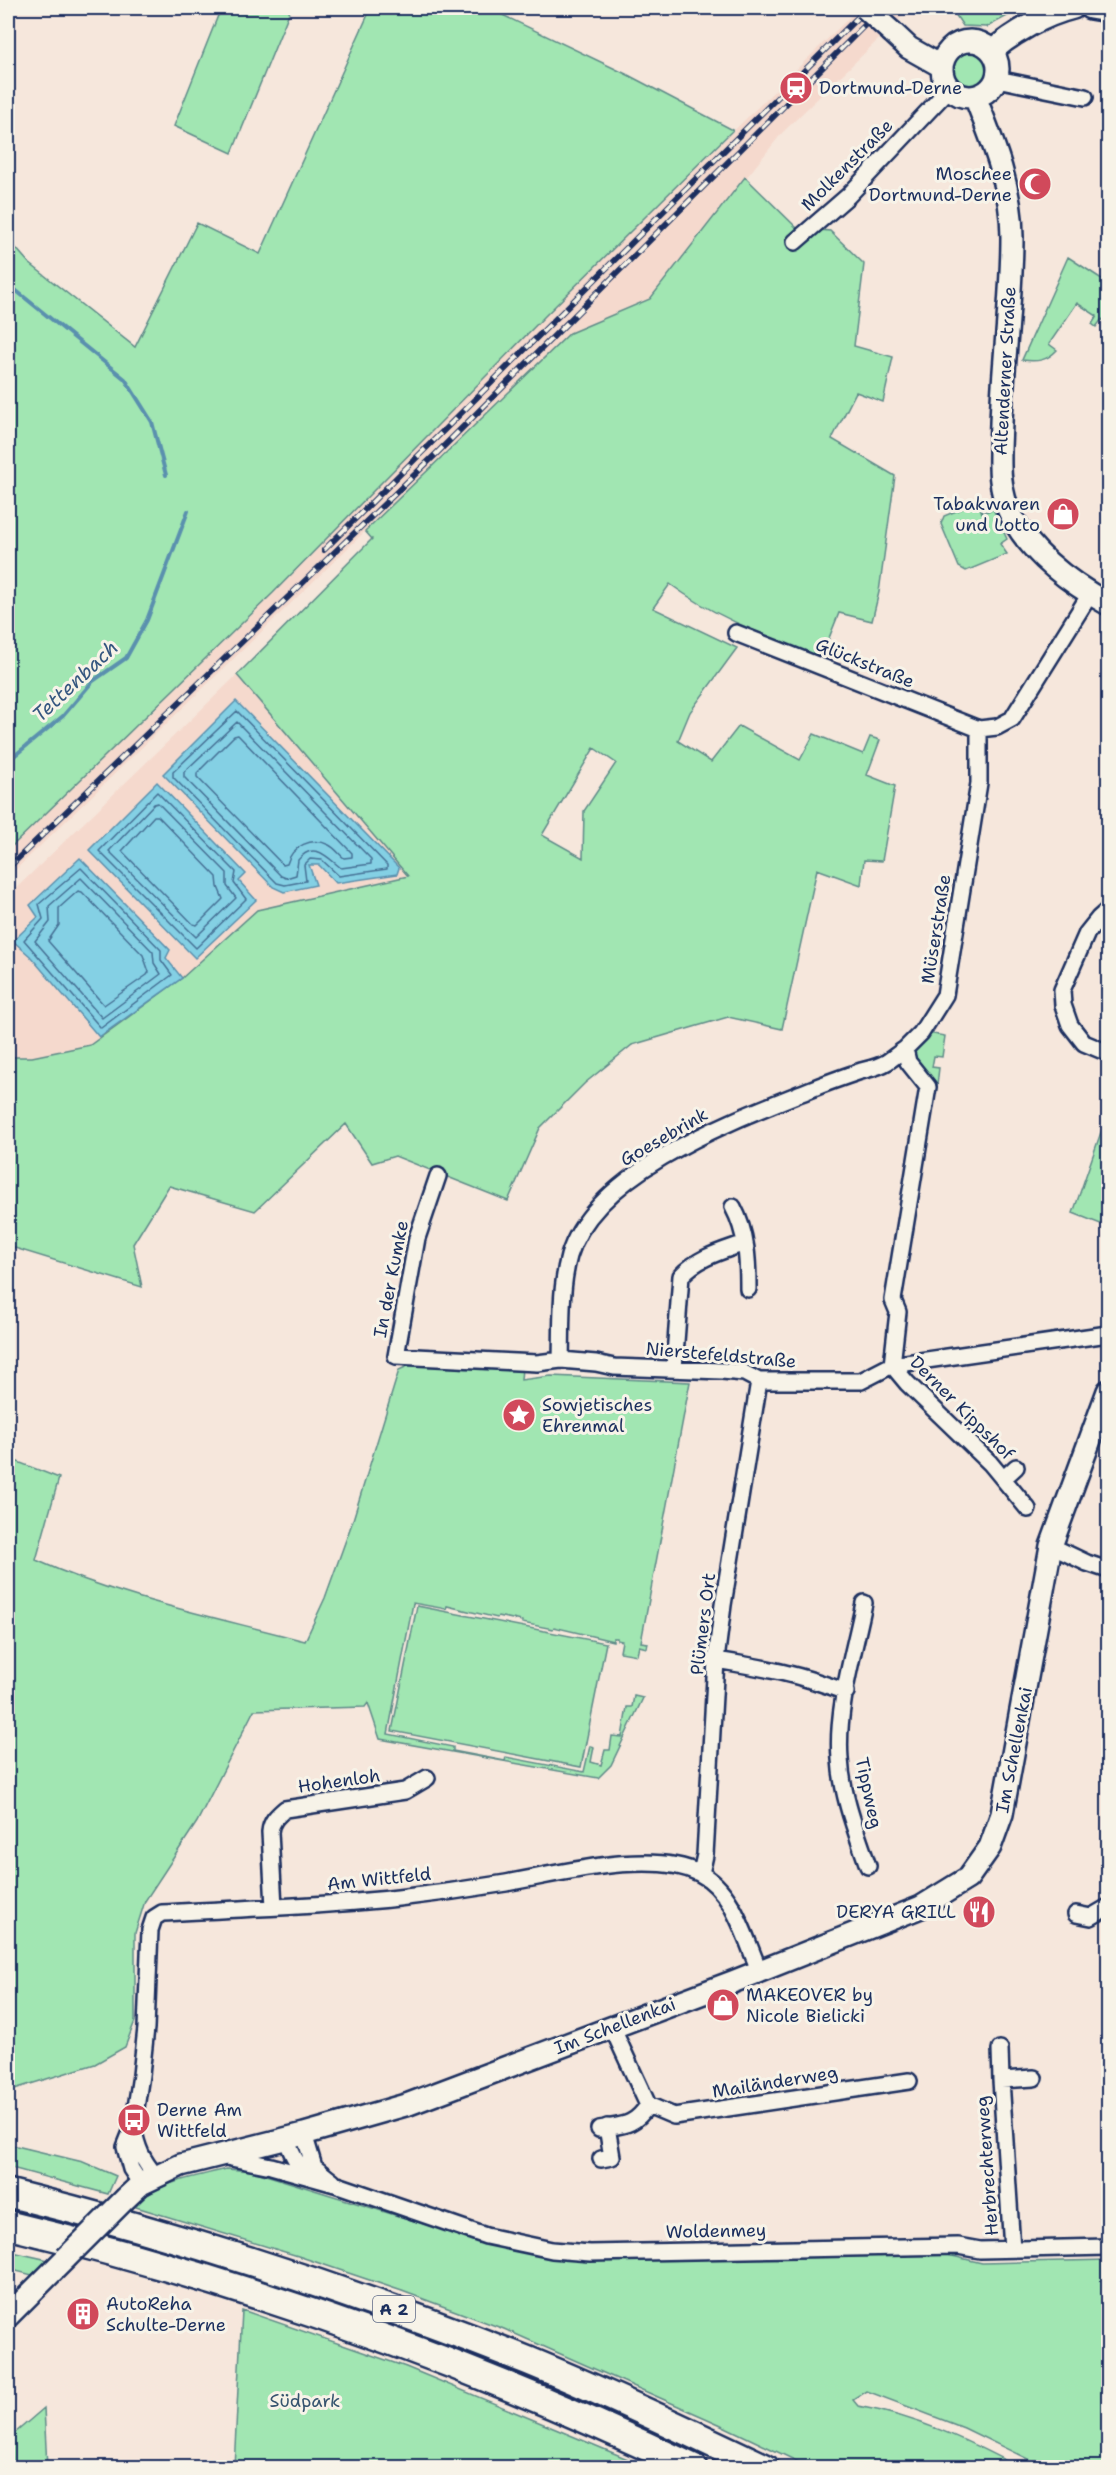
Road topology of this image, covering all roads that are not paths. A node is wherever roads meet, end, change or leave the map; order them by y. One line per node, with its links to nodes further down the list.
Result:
1 (864, 8): 6 (street, bridge)
2 (1073, 8): 5 (street)
3 (1090, 8): 4 (street)
4 (1108, 11)
5 (992, 51): 6 (street); 7 (street)
6 (941, 66): 8 (street)
7 (997, 79): 9 (street); 10 (street)
8 (949, 89): 10 (street); 11 (street, Molkenstraße)
9 (1085, 97)
10 (975, 98): 12 (street, Altenderner Straße)
11 (795, 242)
12 (1099, 599): 14 (street)
13 (736, 633): 14 (street, Glückstraße)
14 (979, 729): 16 (street, Müserstraße)
15 (1108, 910): 17 (street)
16 (905, 1049): 24 (street, Goesebrink); 25 (street)
17 (1108, 1053)
18 (438, 1176): 23 (street, In der Kumke)
19 (733, 1207): 20 (street)
20 (745, 1243): 21 (street); 26 (street)
21 (748, 1289)
22 (1108, 1334): 25 (street, Nierstefeldstraße)
23 (396, 1356): 24 (street, Nierstefeldstraße)
24 (561, 1360): 26 (street, Nierstefeldstraße)
25 (892, 1365): 27 (street, Nierstefeldstraße); 30 (street, Derner Kippshof)
26 (674, 1368): 27 (street, Nierstefeldstraße)
27 (759, 1381): 35 (street, Plümers Ort)
28 (1108, 1391): 32 (street, Im Schellenkai)
29 (1016, 1467): 30 (street, Derner Kippshof)
30 (1004, 1478): 31 (street, Derner Kippshof)
31 (1028, 1509)
32 (1051, 1546): 33 (street); 43 (street, Im Schellenkai)
33 (1108, 1570)
34 (864, 1603): 36 (street, Tippweg)
35 (716, 1660): 36 (street); 39 (street, Plümers Ort)
36 (846, 1692): 38 (street, Tippweg)
37 (427, 1778): 40 (street, Hohenloh)
38 (867, 1866)
39 (700, 1873): 40 (street, Am Wittfeld); 43 (street, Am Wittfeld)
40 (274, 1907): 55 (street, Am Wittfeld)
41 (1108, 1907): 42 (street)
42 (1076, 1914)
43 (760, 1972): 44 (street, Im Schellenkai)
44 (612, 2027): 49 (street); 50 (street, Im Schellenkai)
45 (1000, 2049): 47 (street, Herbrechterweg)
46 (1034, 2078): 47 (street, Herbrechterweg)
47 (1001, 2080): 59 (street, Herbrechterweg)
48 (909, 2081): 49 (street, Mailänderweg)
49 (648, 2105): 52 (street)
50 (295, 2136): 51 (street, Im Schellenkai); 53 (street); 54 (street, Woldenmey)
51 (219, 2156): 53 (street, Woldenmey); 55 (street, Im Schellenkai)
52 (601, 2159)
53 (312, 2178): 54 (street, Woldenmey)
54 (335, 2184): 59 (street, Woldenmey)
55 (141, 2186): 60 (street, Im Schellenkai, bridge)
56 (8, 2193): 62 (highway, A 2)
57 (8, 2225): 61 (highway, A 2)
58 (1108, 2247): 59 (street, Woldenmey)
59 (1012, 2249)
60 (8, 2316)
61 (693, 2468)
62 (765, 2468)

